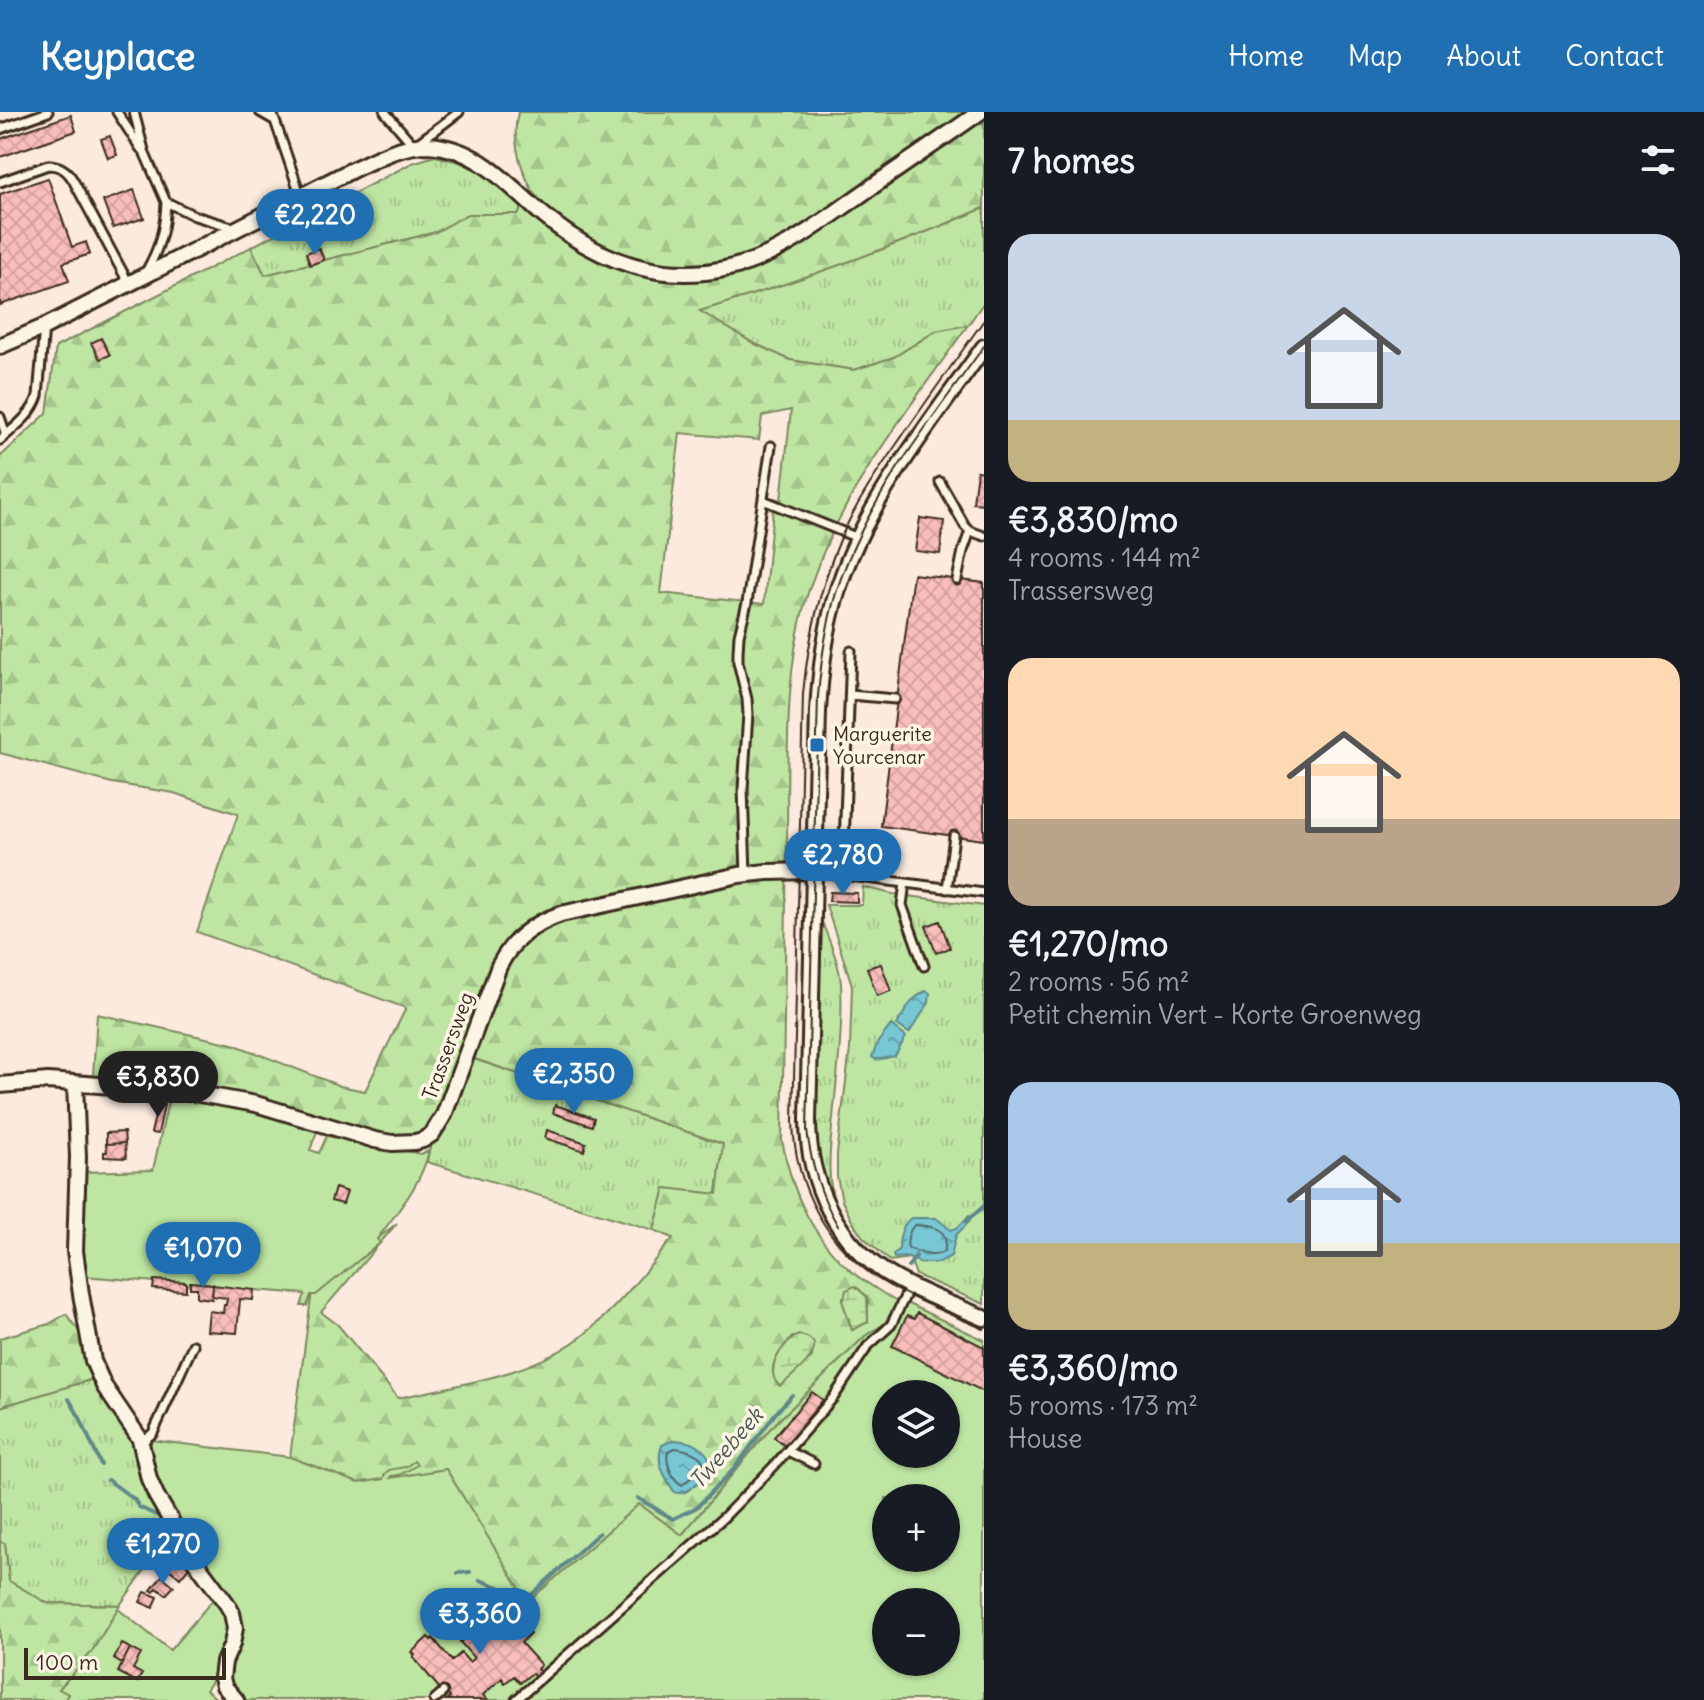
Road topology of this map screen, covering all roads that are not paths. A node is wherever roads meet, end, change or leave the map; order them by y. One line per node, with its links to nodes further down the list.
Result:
1 (48, 112): 9 (lane)
2 (117, 112): 11 (lane)
3 (134, 112): 11 (lane)
4 (260, 112): 8 (lane)
5 (385, 112): 10 (lane)
6 (980, 112): 10 (street)
7 (454, 114): 10 (lane)
8 (273, 116): 13 (lane)
9 (0, 129)
10 (414, 146): 13 (street)
11 (145, 154): 14 (lane)
12 (0, 182): 17 (lane)
13 (301, 197): 15 (street)
14 (166, 202): 15 (lane); 16 (lane)
15 (237, 229): 16 (street)
16 (144, 277): 17 (street)
17 (129, 284): 18 (street)
18 (44, 327): 19 (street); 22 (lane)
19 (0, 346)
20 (984, 347): 28 (street)
21 (0, 417): 22 (lane)
22 (3, 438)
23 (771, 446): 25 (lane)
24 (940, 482): 26 (lane)
25 (763, 500): 28 (lane); 35 (lane)
26 (970, 531): 27 (lane); 29 (lane)
27 (984, 536)
28 (858, 538): 34 (street)
29 (957, 580)
30 (851, 651): 31 (lane)
31 (850, 695): 32 (lane); 36 (lane)
32 (895, 699)
33 (954, 836): 38 (lane)
34 (814, 871): 35 (street, Trassersweg); 36 (lane); 43 (street)
35 (746, 874): 41 (street, Trassersweg)
36 (843, 875): 37 (lane)
37 (905, 883): 38 (lane); 40 (lane)
38 (947, 889): 39 (lane)
39 (984, 893)
40 (924, 966)
41 (75, 1083): 42 (street, Trassersweg); 46 (street)
42 (0, 1085)
43 (910, 1286): 44 (street); 47 (lane)
44 (984, 1318)
45 (193, 1345): 46 (lane)
46 (141, 1443): 50 (street)
47 (788, 1451): 48 (lane); 52 (lane)
48 (814, 1464)
49 (443, 1692): 51 (lane)
50 (236, 1700)
51 (434, 1700)
52 (516, 1700)

